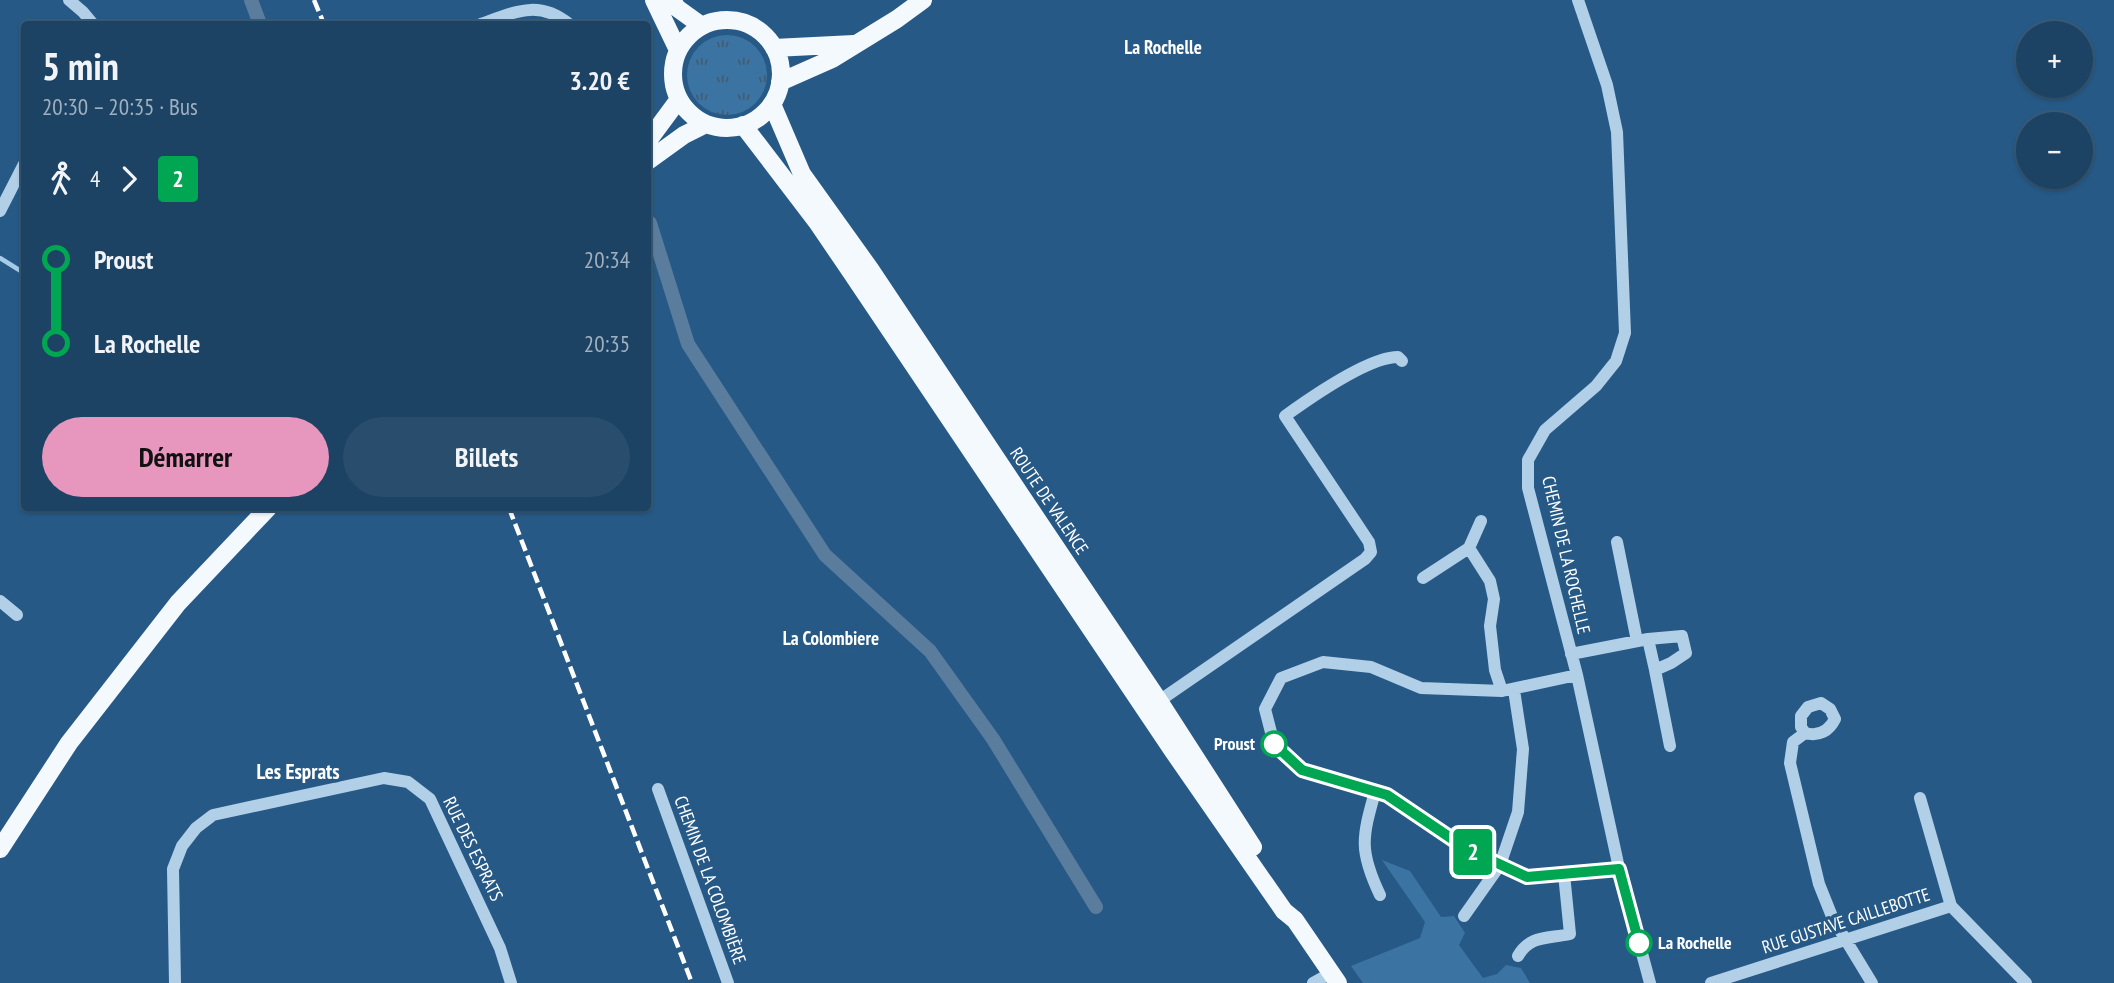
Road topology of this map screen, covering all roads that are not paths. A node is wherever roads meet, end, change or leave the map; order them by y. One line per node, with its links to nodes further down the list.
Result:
1 (69, 0): 6 (street)
2 (654, 0): 12 (main road)
3 (671, 0): 9 (main road)
4 (923, 0): 10 (main road)
5 (1578, 0): 31 (street, CHEMIN DE LA ROCHELLE)
6 (90, 21)
7 (489, 21): 8 (street)
8 (566, 21)
9 (702, 26): 11 (main road); 12 (main road)
10 (858, 43): 11 (main road); 13 (main road)
11 (774, 48): 13 (main road)
12 (678, 50): 14 (main road)
13 (780, 82): 15 (main road)
14 (679, 99): 16 (main road); 18 (main road)
15 (772, 104): 17 (main road); 35 (main road, ROUTE DE VALENCE)
16 (706, 124): 17 (main road); 19 (main road)
17 (743, 125): 50 (main road, ROUTE DE VALENCE)
18 (651, 137)
19 (651, 159)
20 (21, 169): 21 (street)
21 (0, 211)
22 (1402, 361): 35 (street)
23 (265, 511): 41 (main road)
24 (1481, 520): 26 (street)
25 (1617, 542): 30 (street)
26 (1469, 548): 27 (street); 34 (street)
27 (1423, 578)
28 (0, 601): 29 (street)
29 (17, 615)
30 (1642, 640): 31 (street); 32 (street); 32 (street)
31 (1572, 654): 33 (street, CHEMIN DE LA ROCHELLE)
32 (1655, 670): 37 (street)
33 (1577, 675): 34 (street); 45 (street, CHEMIN DE LA ROCHELLE)
34 (1508, 690): 39 (street); 44 (street)
35 (1159, 701): 50 (main road, ROUTE DE VALENCE)
36 (1805, 733): 36 (street); 51 (street)
37 (1670, 746)
38 (658, 789): 56 (street, CHEMIN DE LA COLOMBIÈRE)
39 (1374, 792): 44 (street); 47 (street)
40 (1920, 797): 48 (street)
41 (22, 814): 42 (street); 43 (main road)
42 (0, 832)
43 (0, 849)
44 (1500, 864): 46 (street); 49 (street)
45 (1619, 869): 46 (street); 58 (street, CHEMIN DE LA ROCHELLE)
46 (1564, 874): 52 (street)
47 (1380, 895)
48 (1951, 906): 51 (street, RUE GUSTAVE CAILLEBOTTE); 61 (street)
49 (1464, 916)
50 (1295, 920): 53 (main road, ROUTE DE VALENCE)
51 (1844, 940): 59 (street, RUE GUSTAVE CAILLEBOTTE); 60 (street)
52 (1518, 956)
53 (1334, 978): 57 (street)
54 (175, 983): 55 (street, RUE DES ESPRATS)
55 (511, 983)
56 (728, 983)
57 (1313, 983)
58 (1650, 983)
59 (1711, 983)
60 (1872, 983)
61 (2026, 983)

